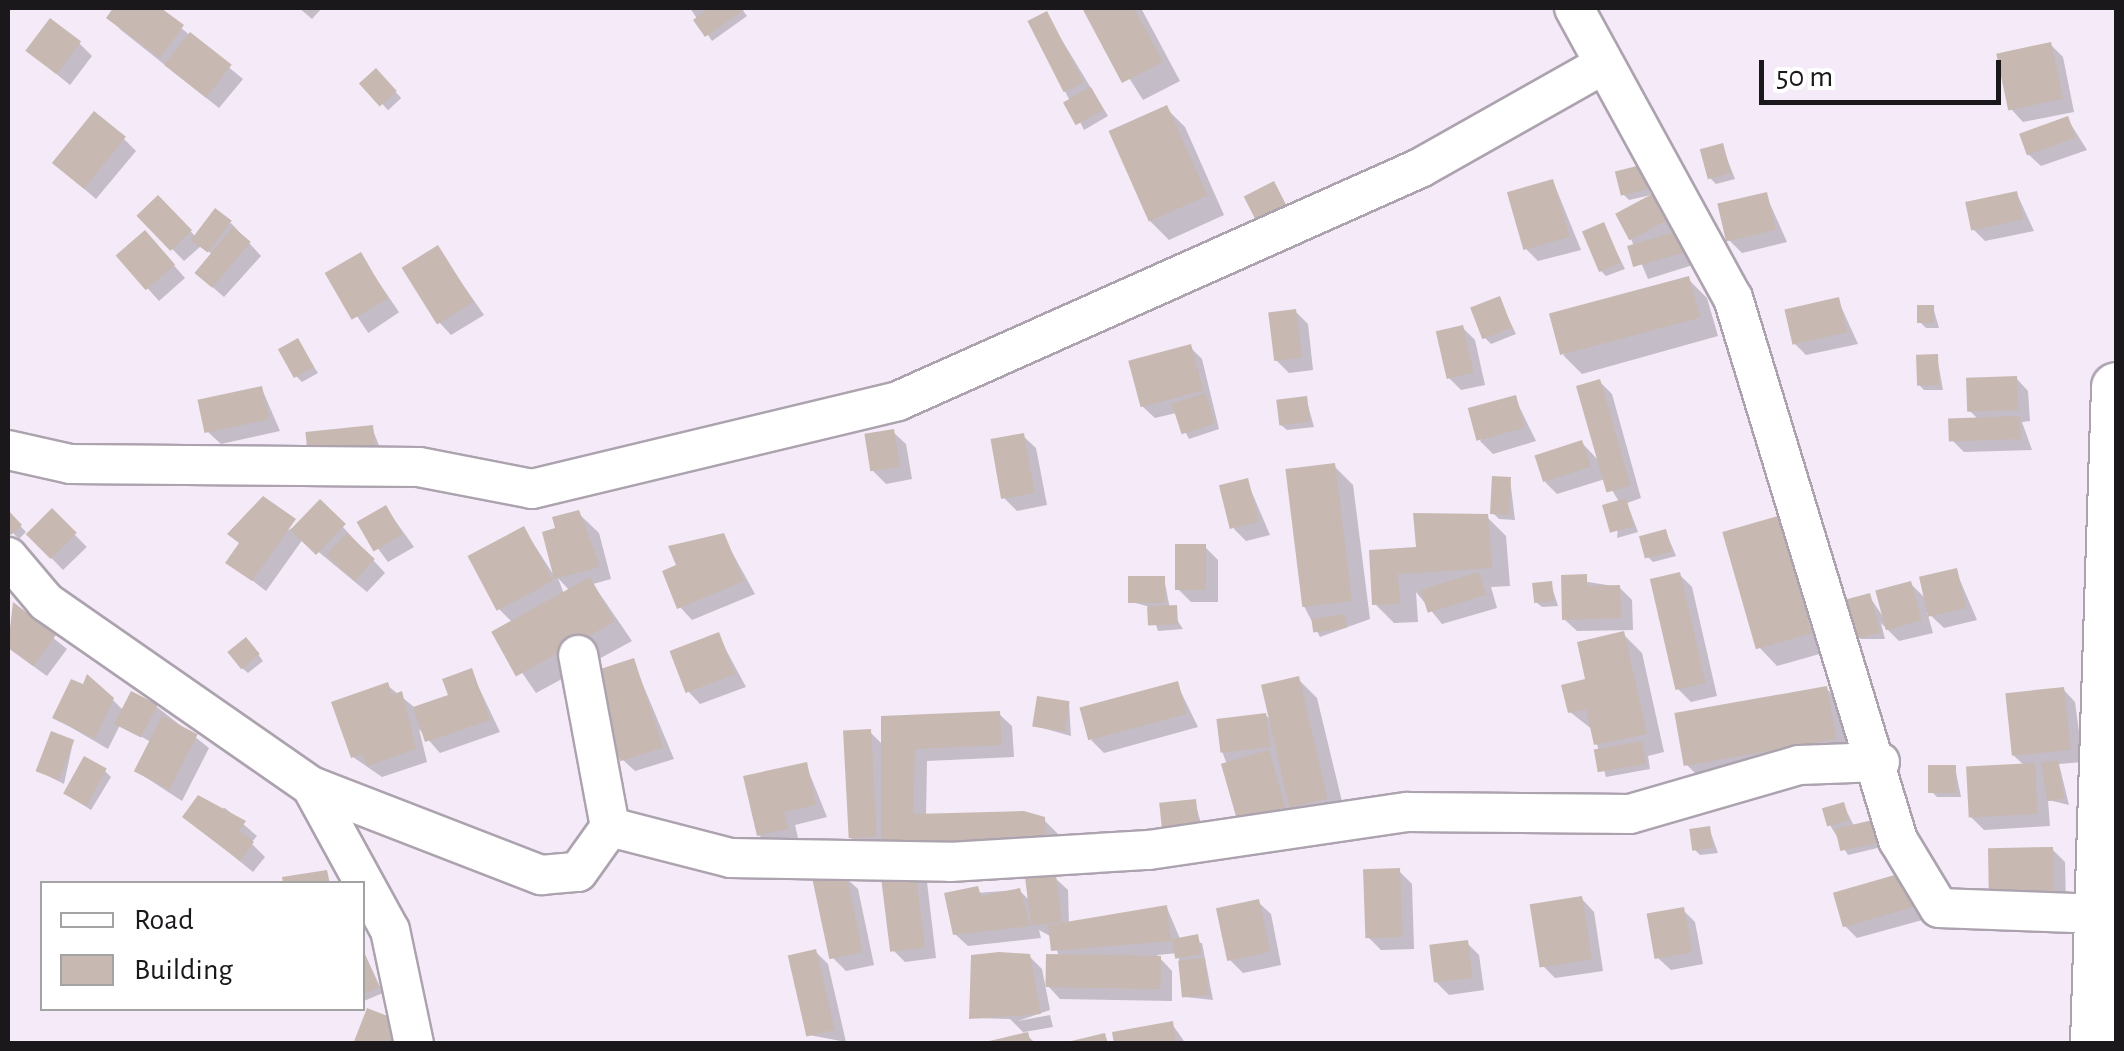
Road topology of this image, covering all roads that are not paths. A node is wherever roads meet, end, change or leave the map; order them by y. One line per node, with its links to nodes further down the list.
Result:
1 (1574, 8): 2 (street)
2 (1599, 68): 4 (street); 7 (street)
3 (2116, 388): 12 (street)
4 (8, 450)
5 (8, 557): 8 (street)
6 (578, 655): 9 (street)
7 (1880, 762): 9 (street); 12 (street)
8 (311, 786): 9 (street); 10 (street)
9 (610, 827)
10 (363, 881)
11 (365, 884): 13 (street)
12 (2102, 914): 14 (street)
13 (414, 1044)
14 (2094, 1044)

